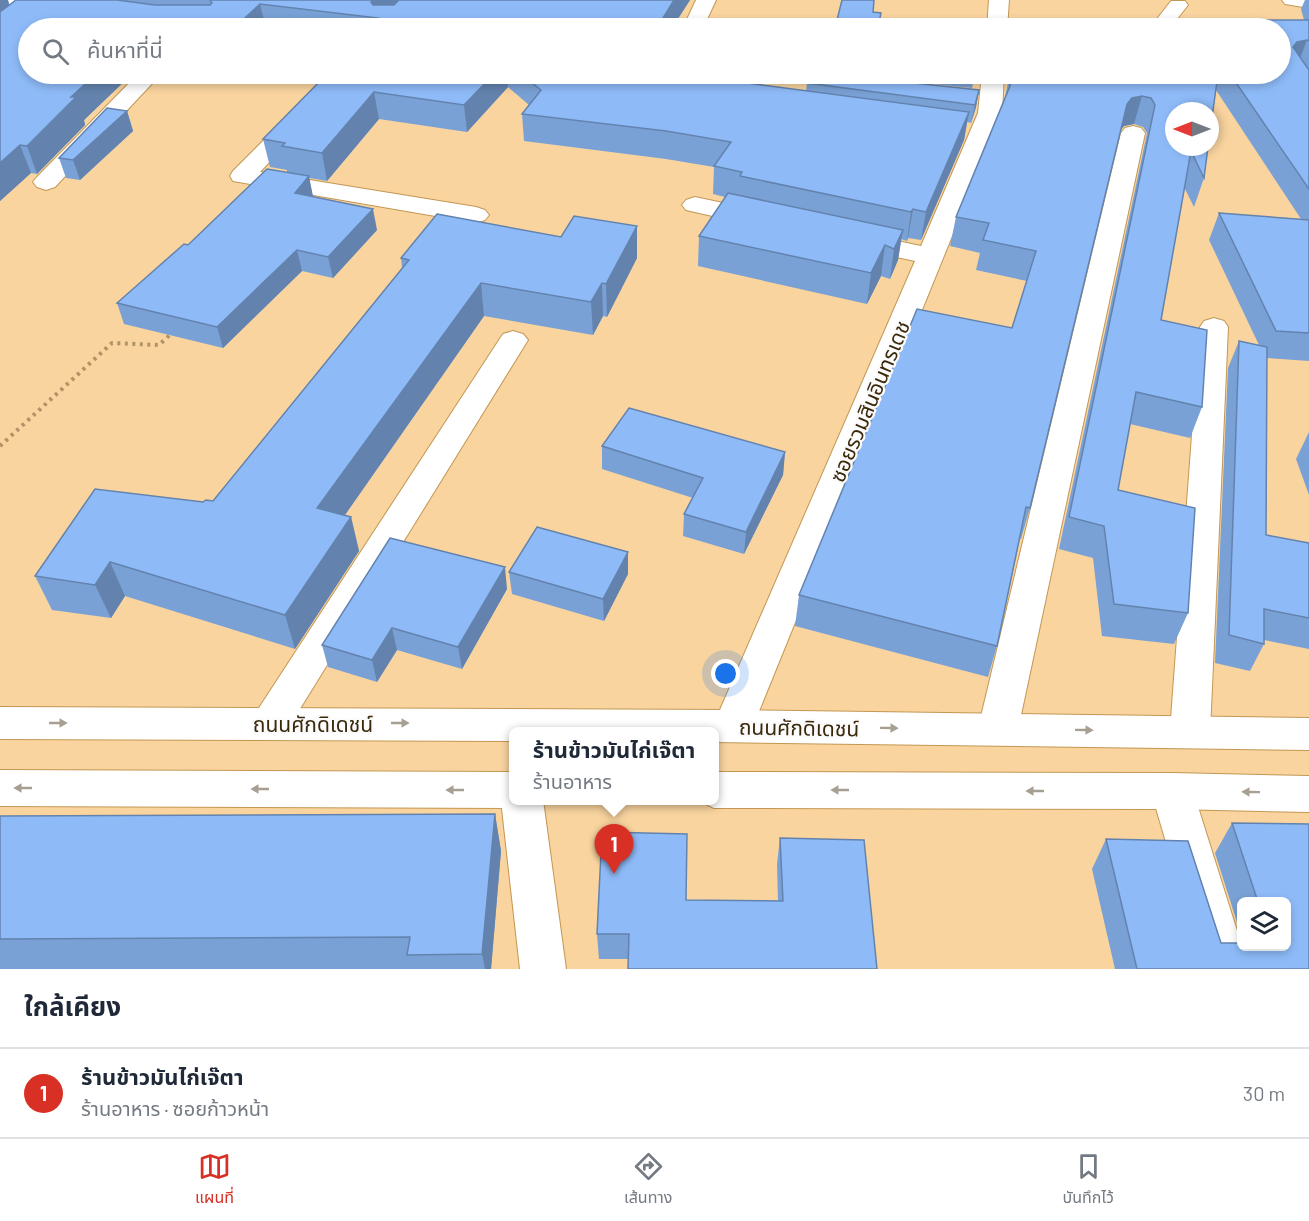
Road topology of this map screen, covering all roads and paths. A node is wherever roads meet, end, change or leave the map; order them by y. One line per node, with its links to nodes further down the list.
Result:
1 (706, 0): 10 (street)
2 (999, 0): 11 (street)
3 (1292, 0): 6 (street)
4 (0, 1): 5 (street)
5 (38, 2): 8 (street); 9 (street)
6 (1309, 2)
7 (1178, 5): 12 (street)
8 (80, 11)
9 (19, 18)
10 (698, 18)
11 (998, 18)
12 (1168, 18)
13 (18, 19): 14 (street)
14 (9, 26)
15 (140, 84): 21 (street)
16 (332, 84): 23 (street)
17 (674, 84): 19 (street)
18 (984, 90): 26 (street, ซอยรวมสินอินทรเดช)
19 (640, 94)
20 (1133, 133): 34 (street)
21 (46, 182)
22 (695, 205): 24 (street)
23 (476, 215)
24 (784, 225)
25 (829, 234): 26 (street)
26 (930, 256): 33 (street, ซอยรวมสินอินทรเดช)
27 (1214, 327): 35 (street)
28 (177, 329): 30 (path)
29 (513, 340): 32 (street)
30 (0, 446)
31 (0, 723): 32 (street, ถนนศักดิเดชน์, one-way to 32)
32 (271, 723): 33 (street, ถนนศักดิเดชน์, one-way to 33)
33 (734, 726): 34 (street, ถนนศักดิเดชน์, one-way to 34)
34 (998, 729): 35 (street, ถนนศักดิเดชน์, one-way to 35)
35 (1190, 732): 36 (street, ถนนศักดิเดชน์)
36 (1309, 734)
37 (0, 788): 38 (street, one-way to 37)
38 (509, 790)
39 (719, 790): 40 (street, one-way to 39)
40 (1172, 791): 41 (street, one-way to 40); 44 (street)
41 (1309, 794)
42 (522, 805): 43 (street)
43 (543, 969)
44 (1226, 969)

